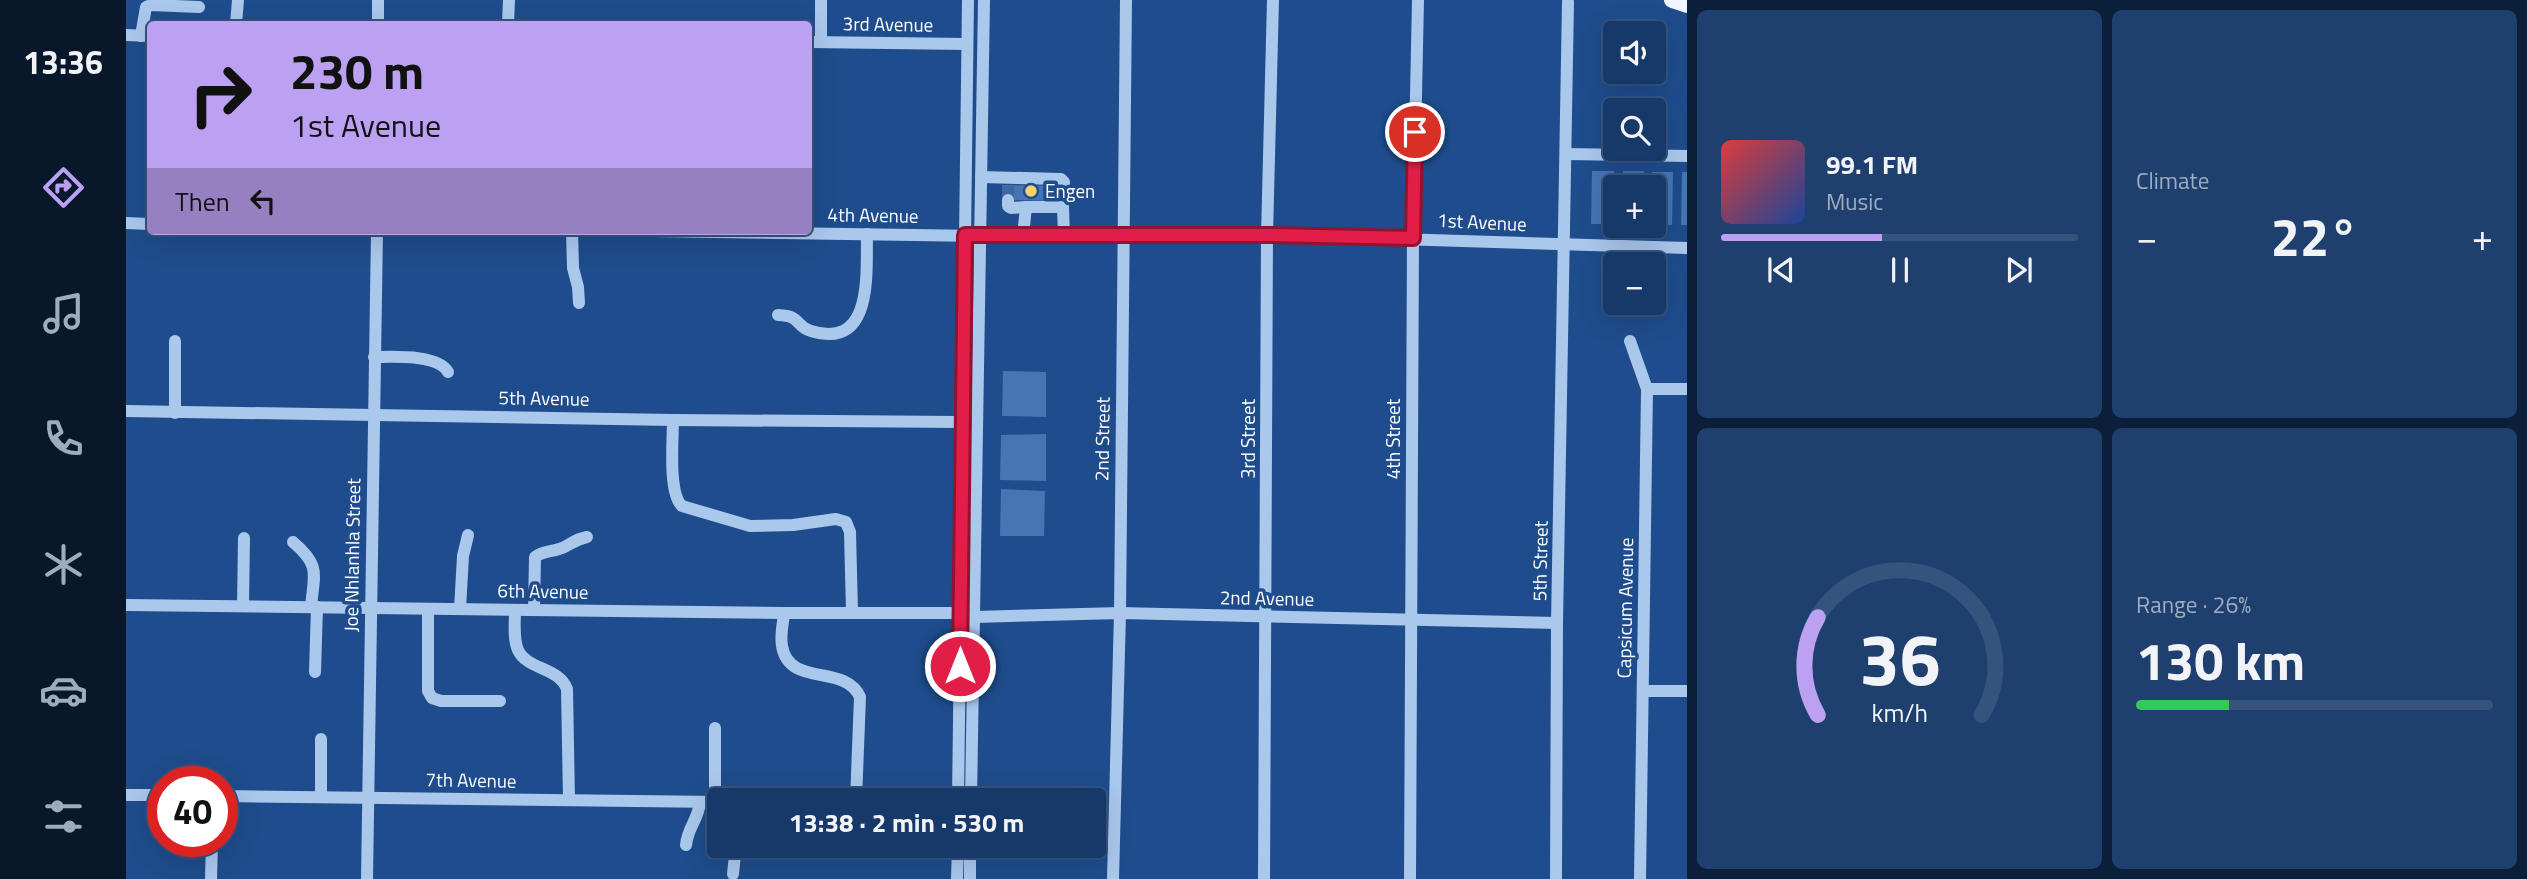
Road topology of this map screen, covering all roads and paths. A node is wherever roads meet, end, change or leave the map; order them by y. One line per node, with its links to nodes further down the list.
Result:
1 (238, 0): 14 (street)
2 (378, 0): 15 (street)
3 (509, 0): 16 (street)
4 (821, 0): 19 (street)
5 (968, 0): 20 (street)
6 (984, 0): 23 (street)
7 (1126, 0): 38 (street, 2nd Street)
8 (1273, 0): 34 (street, 3rd Street)
9 (1418, 0): 39 (street, 4th Street)
10 (1672, 0): 12 (main road)
11 (1568, 2): 21 (street, 5th Street)
12 (1687, 5)
13 (199, 7): 18 (street)
14 (236, 21)
15 (378, 21)
16 (508, 21)
17 (126, 35): 18 (street)
18 (146, 36)
19 (815, 42): 20 (street, 3rd Avenue)
20 (967, 44): 33 (street)
21 (1567, 154): 22 (street); 40 (street, 5th Street)
22 (1687, 156)
23 (981, 177): 26 (street); 35 (street)
24 (1008, 200): 25 (street)
25 (1026, 207): 26 (street); 36 (street)
26 (1063, 207): 37 (street)
27 (126, 223): 28 (street)
28 (147, 224)
29 (812, 233): 30 (street, 4th Avenue)
30 (867, 234): 33 (street, 4th Avenue); 43 (street)
31 (377, 235): 46 (street, Joe Nhlanhla Street)
32 (572, 235): 42 (street)
33 (965, 235): 35 (street, 4th Avenue); 54 (street)
34 (1267, 235): 38 (street, 1st Avenue); 39 (street, 1st Avenue); 72 (street, 3rd Street)
35 (980, 236): 36 (street, 1st Avenue); 71 (street)
36 (1023, 236): 37 (street, 1st Avenue)
37 (1064, 236): 38 (street, 1st Avenue)
38 (1123, 237): 70 (street, 2nd Street)
39 (1413, 238): 40 (street, 1st Avenue); 73 (street, 4th Street)
40 (1566, 244): 41 (street, 1st Avenue); 74 (street, 5th Street)
41 (1687, 248)
42 (579, 303)
43 (778, 315)
44 (175, 341): 51 (street)
45 (1630, 341): 48 (street, Capsicum Avenue)
46 (374, 357): 47 (street); 52 (street, Joe Nhlanhla Street)
47 (449, 372)
48 (1647, 389): 49 (street); 76 (street, Capsicum Avenue)
49 (1687, 390)
50 (126, 411): 51 (street, 5th Avenue)
51 (174, 413): 52 (street, 5th Avenue)
52 (373, 414): 53 (street, 5th Avenue); 62 (street, Joe Nhlanhla Street)
53 (673, 420): 54 (street, 5th Avenue); 67 (street)
54 (961, 422): 68 (street)
55 (468, 535): 64 (street)
56 (587, 537): 66 (street)
57 (244, 538): 60 (street)
58 (293, 542): 61 (street)
59 (126, 605): 60 (street, 6th Avenue)
60 (243, 606): 61 (street, 6th Avenue)
61 (314, 607): 62 (street, 6th Avenue); 75 (street)
62 (371, 608): 63 (street, 6th Avenue); 89 (street, Joe Nhlanhla Street)
63 (428, 609): 64 (street, 6th Avenue); 78 (street)
64 (460, 609): 65 (street, 6th Avenue)
65 (515, 610): 66 (street, 6th Avenue); 90 (street)
66 (534, 610): 69 (street, 6th Avenue)
67 (852, 612): 68 (street, 6th Avenue); 69 (street, 6th Avenue)
68 (960, 612): 83 (street)
69 (784, 613): 82 (street)
70 (1119, 613): 71 (street, 2nd Avenue); 72 (street, 2nd Avenue); 103 (street, 2nd Street)
71 (975, 617): 84 (street)
72 (1266, 618): 73 (street, 2nd Avenue); 104 (street, 3rd Street)
73 (1411, 620): 74 (street, 2nd Avenue); 105 (street, 4th Street)
74 (1558, 623): 106 (street, 5th Street)
75 (315, 672)
76 (1643, 691): 77 (street); 107 (street, Capsicum Avenue)
77 (1687, 691)
78 (500, 701)
79 (715, 728): 81 (street)
80 (321, 739): 88 (street)
81 (717, 788)
82 (856, 788)
83 (958, 788)
84 (971, 788)
85 (126, 795): 86 (street)
86 (147, 795)
87 (238, 796): 88 (street, 7th Avenue)
88 (321, 797): 89 (street, 7th Avenue)
89 (368, 798): 90 (street, 7th Avenue); 100 (street, Joe Nhlanhla Street)
90 (569, 800): 91 (street, 7th Avenue)
91 (700, 802): 92 (street, 7th Avenue); 93 (street)
92 (707, 802)
93 (686, 845)
94 (212, 857): 99 (street)
95 (735, 858): 98 (street)
96 (958, 858): 101 (street)
97 (971, 858): 102 (street)
98 (733, 874)
99 (211, 879)
100 (367, 879)
101 (957, 879)
102 (970, 879)
103 (1113, 879)
104 (1264, 879)
105 (1410, 879)
106 (1556, 879)
107 (1640, 879)

